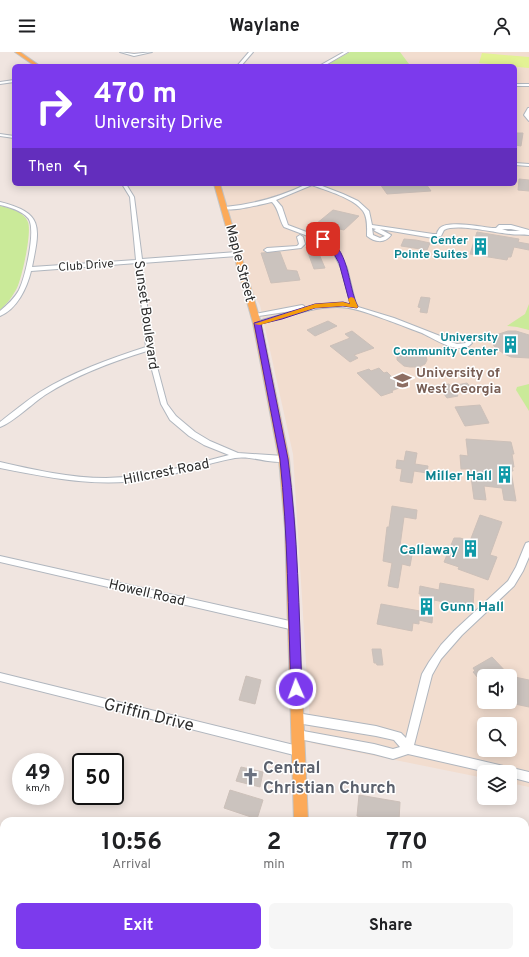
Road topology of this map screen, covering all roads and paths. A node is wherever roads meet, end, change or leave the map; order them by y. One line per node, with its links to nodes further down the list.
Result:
1 (17, 52): 7 (main road)
2 (24, 52): 7 (main road)
3 (122, 52): 4 (street)
4 (150, 52)
5 (251, 52): 9 (street)
6 (346, 52): 10 (street)
7 (30, 60): 8 (main road)
8 (35, 64)
9 (240, 64)
10 (325, 64)
11 (12, 81): 12 (street)
12 (0, 83)
13 (517, 85): 14 (street)
14 (529, 85)
15 (529, 109): 16 (street)
16 (529, 120)
17 (0, 135): 18 (street)
18 (12, 137)
19 (517, 164): 20 (street)
20 (529, 165)
21 (125, 186): 32 (street, Sunset Boulevard)
22 (218, 186): 27 (main road, Maple Street)
23 (308, 186): 25 (street)
24 (317, 186): 28 (street)
25 (274, 201): 27 (street); 34 (street)
26 (0, 203): 33 (street)
27 (225, 208): 31 (main road, Maple Street)
28 (529, 232)
29 (300, 237): 30 (street)
30 (267, 250)
31 (237, 254): 32 (street, Club Drive); 36 (main road, Maple Street)
32 (140, 262): 33 (street, Club Drive); 38 (street, Sunset Boulevard)
33 (30, 269): 35 (street)
34 (355, 307): 36 (street); 37 (street)
35 (0, 314)
36 (256, 319): 41 (main road, Maple Street)
37 (433, 336)
38 (149, 348): 39 (street); 40 (street, Sunset Boulevard)
39 (0, 426)
40 (236, 455): 41 (street, Sunset Boulevard); 42 (street, Hillcrest Road)
41 (284, 459): 45 (main road, Maple Street)
42 (0, 465)
43 (529, 545): 49 (street)
44 (0, 559): 45 (street, Howell Road)
45 (294, 626): 47 (main road, Maple Street)
46 (0, 678): 50 (street, Griffin Drive)
47 (297, 718): 48 (main road, Maple Street); 49 (street)
48 (298, 735): 49 (street); 50 (main road, Maple Street)
49 (408, 749): 51 (street)
50 (298, 751): 54 (main road, Maple Street)
51 (478, 765)
52 (517, 774): 53 (street)
53 (529, 777)
54 (301, 817)

